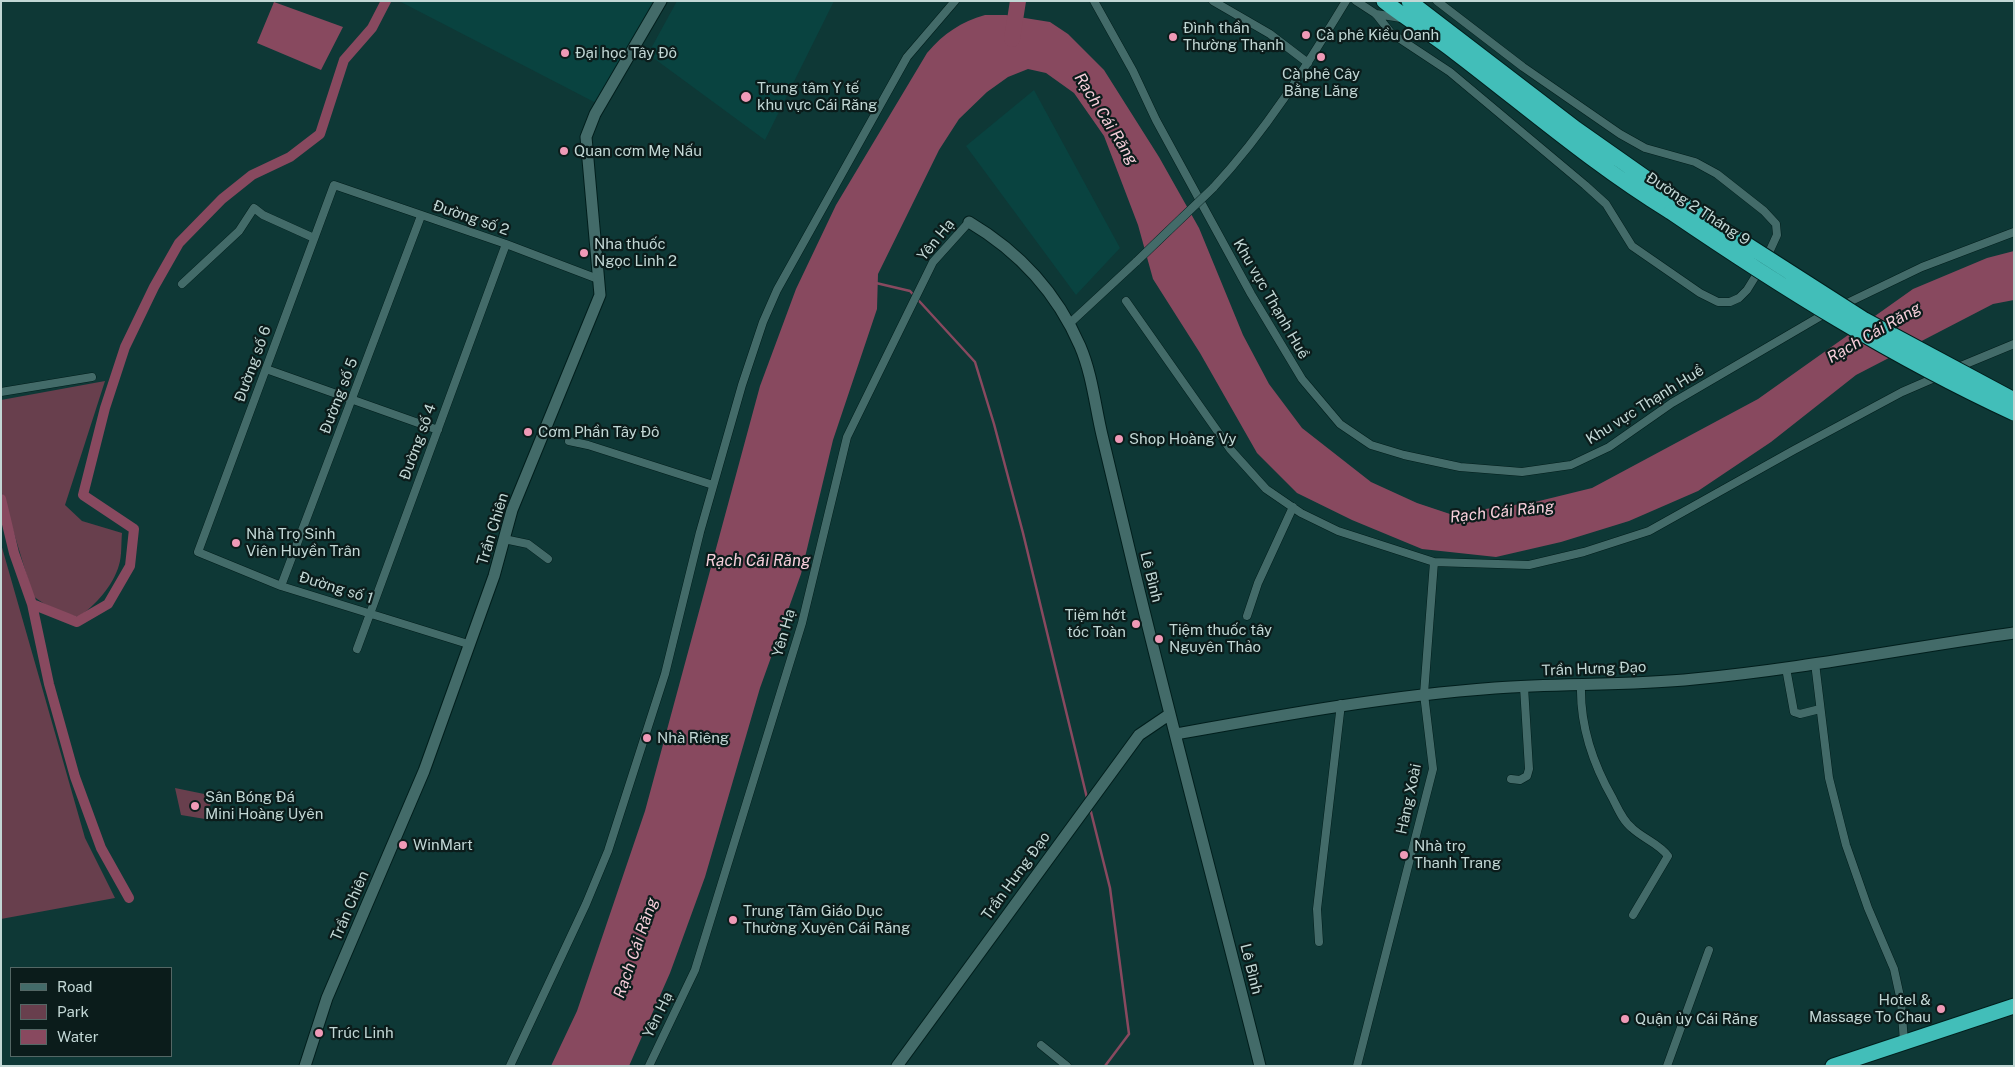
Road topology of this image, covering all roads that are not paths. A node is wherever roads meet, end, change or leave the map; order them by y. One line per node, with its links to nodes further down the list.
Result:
1 (661, 1): 18 (street, Trần Chiên)
2 (955, 1): 31 (street)
3 (1094, 1): 15 (street, Khu vực Thạnh Huề)
4 (1213, 1): 10 (street)
5 (1346, 1): 10 (street)
6 (1356, 1): 9 (street)
7 (1409, 1): 12 (highway, Đường 2 Tháng 9)
8 (1437, 1): 9 (street)
9 (1380, 8): 12 (highway, Đường 2 Tháng 9)
10 (1308, 63): 21 (street, bridge)
11 (334, 185): 13 (street, Đường số 2); 16 (street, Đường số 6)
12 (1674, 206): 27 (highway, Đường 2 Tháng 9, bridge); 28 (highway, Đường 2 Tháng 9, bridge)
13 (421, 216): 17 (street, Đường số 2); 26 (street, Đường số 5)
14 (969, 222): 21 (street, Lê Bình); 63 (street, Yên Hạ)
15 (2014, 232)
16 (314, 238): 19 (street); 23 (street, Đường số 6)
17 (506, 244): 18 (street, Đường số 2); 29 (street, Đường số 4)
18 (598, 280): 33 (street, Trần Chiên)
19 (182, 284)
20 (1126, 301): 32 (street)
21 (1069, 324): 50 (street, Lê Bình)
22 (2014, 344): 36 (street)
23 (266, 369): 26 (street); 34 (street, Đường số 6)
24 (92, 377): 25 (street)
25 (1, 392)
26 (352, 400): 29 (street); 37 (street, Đường số 5)
27 (2014, 400)
28 (2014, 413)
29 (438, 430): 38 (street, Đường số 4)
30 (569, 441): 31 (street)
31 (713, 485): 62 (street)
32 (1293, 507): 36 (street); 39 (street)
33 (504, 539): 35 (street); 41 (street, Trần Chiên)
34 (198, 552): 37 (street, Đường số 1)
35 (548, 559)
36 (1434, 562): 47 (street, Hàng Xoài)
37 (282, 586): 38 (street, Đường số 1)
38 (368, 613): 41 (street, Đường số 1); 42 (street, Đường số 4)
39 (1247, 616)
40 (2014, 633): 43 (street, Trần Hưng Đạo)
41 (468, 644): 61 (street, Trần Chiên)
42 (357, 649)
43 (1815, 663): 44 (street, Trần Hưng Đạo); 49 (street)
44 (1786, 668): 45 (street, Trần Hưng Đạo); 49 (street)
45 (1581, 686): 46 (street, Trần Hưng Đạo); 53 (street)
46 (1524, 687): 47 (street, Trần Hưng Đạo); 52 (street)
47 (1424, 694): 48 (street, Trần Hưng Đạo); 67 (street, Hàng Xoài)
48 (1341, 704): 51 (street, Trần Hưng Đạo); 54 (street)
49 (1820, 709): 58 (street)
50 (1170, 714): 51 (street, Lê Bình); 64 (street, Trần Hưng Đạo)
51 (1176, 734): 66 (street, Lê Bình)
52 (1511, 779)
53 (1633, 916)
54 (1319, 942)
55 (1709, 950): 68 (street)
56 (2014, 1006): 58 (highway)
57 (2014, 1012): 60 (highway)
58 (1904, 1042): 60 (highway)
59 (1041, 1044): 65 (street)
60 (1841, 1065)
61 (305, 1066)
62 (510, 1066)
63 (649, 1066)
64 (897, 1066)
65 (1067, 1066)
66 (1260, 1066)
67 (1356, 1066)
68 (1667, 1066)

